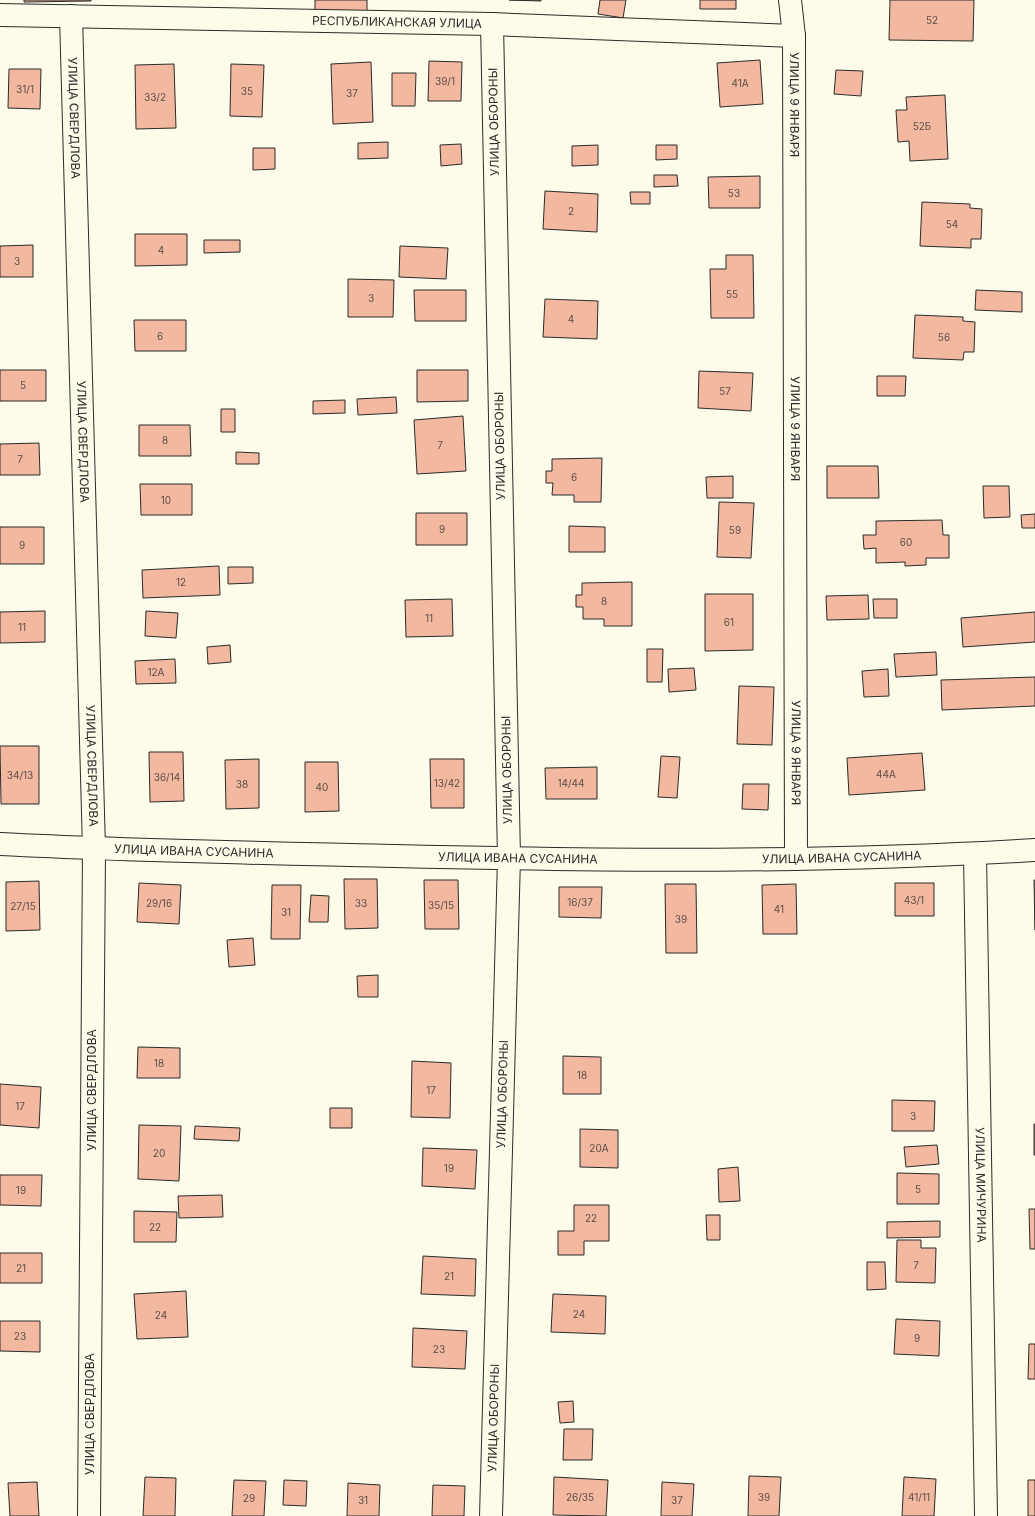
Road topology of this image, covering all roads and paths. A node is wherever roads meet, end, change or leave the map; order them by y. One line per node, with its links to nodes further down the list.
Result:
1 (790, 0): 5 (street, УЛИЦА 9 ЯНВАРЯ)
2 (0, 15): 3 (street, РЕСПУБЛИКАНСКАЯ УЛИЦА)
3 (71, 16): 4 (street, РЕСПУБЛИКАНСКАЯ УЛИЦА); 7 (street, УЛИЦА СВЕРДЛОВА)
4 (492, 24): 5 (street, РЕСПУБЛИКАНСКАЯ УЛИЦА); 10 (street, УЛИЦА ОБОРОНЫ)
5 (794, 36): 11 (street, УЛИЦА 9 ЯНВАРЯ)
6 (0, 844): 7 (street, УЛИЦА ИВАНА СУСАНИНА)
7 (94, 849): 10 (street, УЛИЦА ИВАНА СУСАНИНА); 12 (street, УЛИЦА СВЕРДЛОВА)
8 (1035, 850): 9 (street, УЛИЦА ИВАНА СУСАНИНА)
9 (975, 854): 11 (street, УЛИЦА ИВАНА СУСАНИНА); 14 (street, УЛИЦА МИЧУРИНА)
10 (509, 858): 11 (street, УЛИЦА ИВАНА СУСАНИНА); 13 (street, УЛИЦА ОБОРОНЫ)
11 (796, 858)
12 (89, 1516)
13 (491, 1516)
14 (986, 1516)

